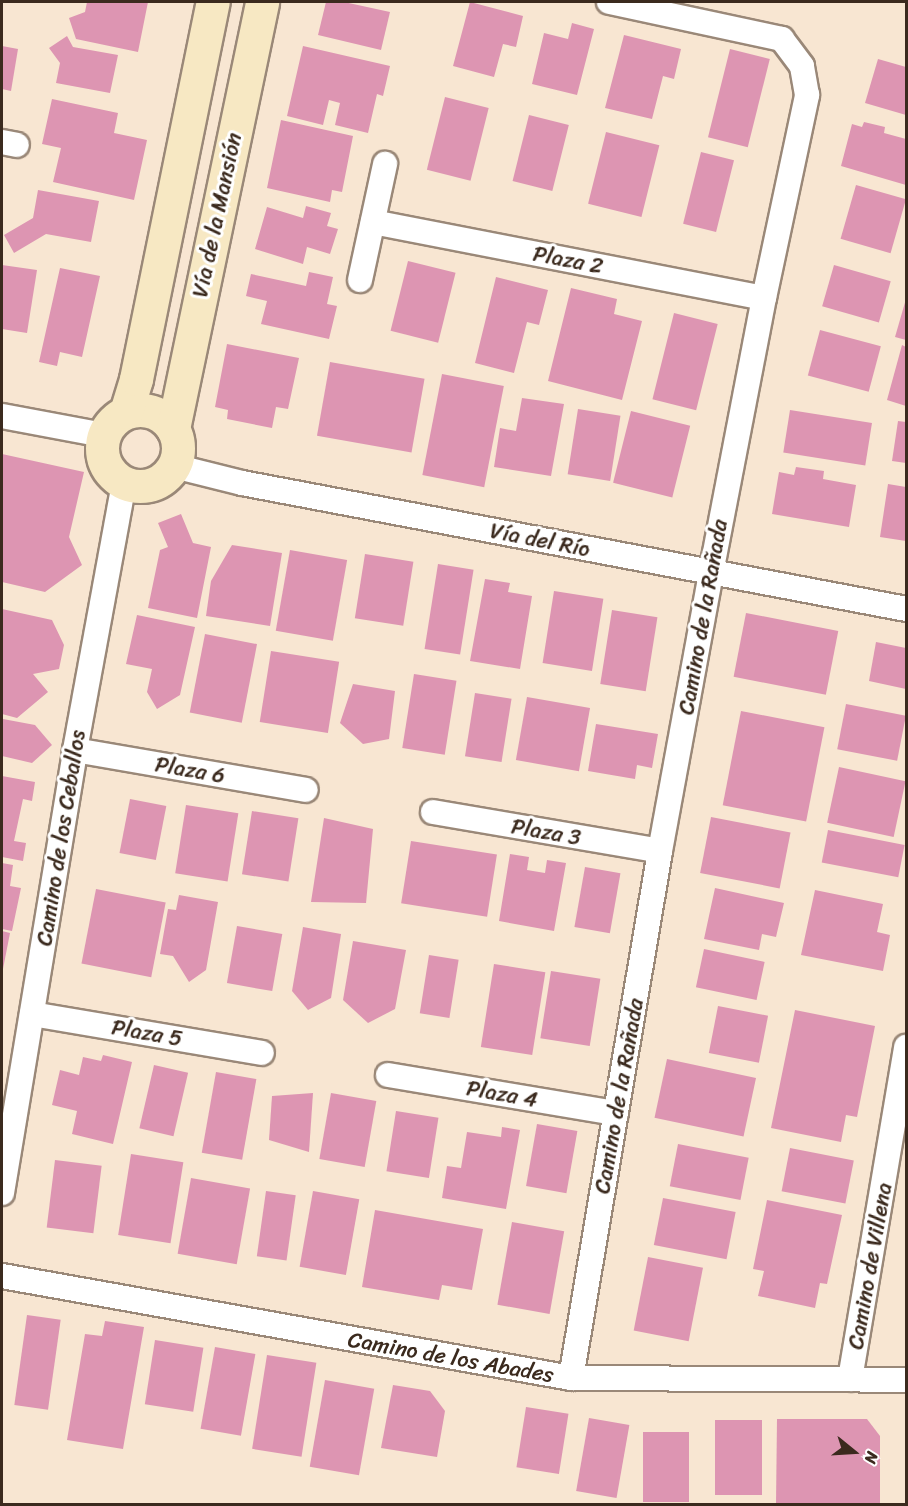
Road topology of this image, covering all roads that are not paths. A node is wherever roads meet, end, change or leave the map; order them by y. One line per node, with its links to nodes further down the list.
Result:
1 (213, 2): 9 (street, Vía de la Mansión)
2 (262, 2): 10 (street, Vía de la Mansión)
3 (609, 2): 7 (street, Camino de la Rañada)
4 (385, 164): 5 (street)
5 (373, 222): 6 (street); 7 (street, Plaza 2)
6 (360, 280)
7 (764, 298): 13 (street, Camino de la Rañada)
8 (2, 416): 9 (street)
9 (115, 423): 10 (street); 12 (street)
10 (174, 429): 11 (street)
11 (174, 466): 12 (street); 13 (street, Vía del Río)
12 (124, 483): 15 (street, Camino de los Ceballos)
13 (711, 573): 14 (street, Vía del Río); 18 (street, Camino de la Rañada)
14 (906, 609)
15 (75, 750): 16 (street, Plaza 6); 19 (street, Camino de los Ceballos)
16 (306, 790)
17 (433, 812): 18 (street, Plaza 3)
18 (660, 851): 24 (street, Camino de la Rañada)
19 (32, 1014): 21 (street, Plaza 5); 25 (street, Camino de los Ceballos)
20 (906, 1047): 23 (street, Camino de Villena)
21 (262, 1053)
22 (388, 1075): 24 (street, Plaza 4)
23 (904, 1076): 28 (street, Camino de Villena)
24 (616, 1113): 27 (street, Camino de la Rañada)
25 (2, 1193)
26 (2, 1276): 27 (street, Camino de los Abades)
27 (571, 1378): 28 (street, Camino de los Abades)
28 (850, 1379): 29 (street, Camino de los Abades)
29 (906, 1380)

